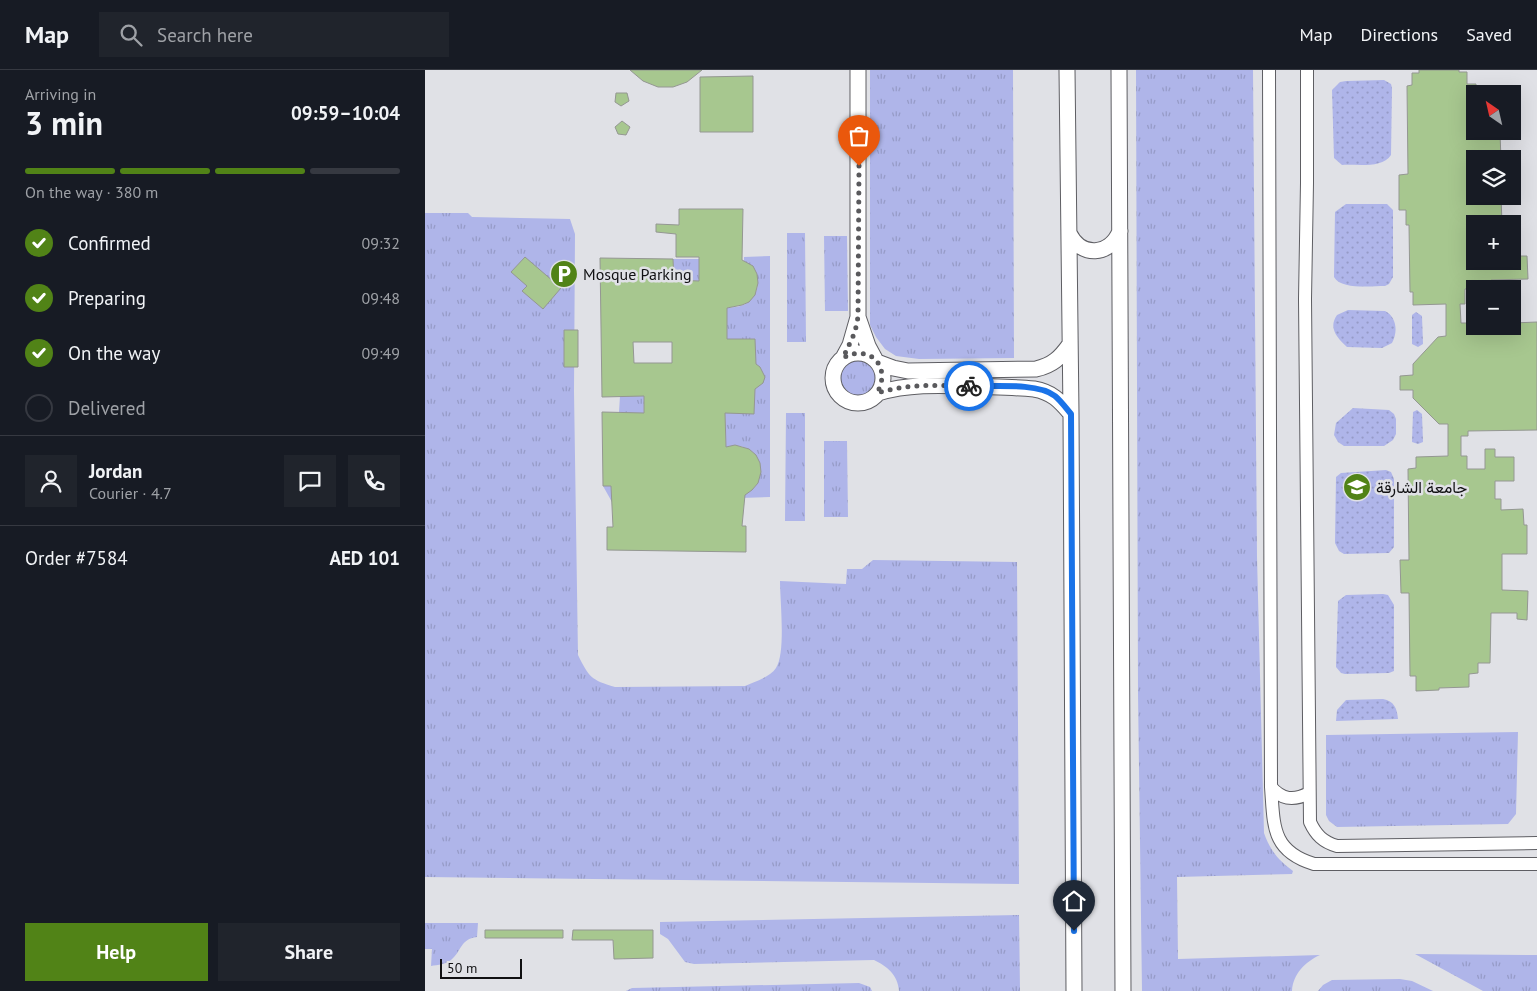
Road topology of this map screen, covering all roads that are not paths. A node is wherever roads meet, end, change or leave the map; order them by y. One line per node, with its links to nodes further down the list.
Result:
1 (858, 70): 8 (street)
2 (1067, 70): 7 (street)
3 (1119, 70): 6 (street)
4 (1269, 70): 16 (street)
5 (1307, 70): 17 (street)
6 (1120, 231): 7 (street); 21 (street)
7 (1069, 234): 9 (street)
8 (858, 317): 10 (street); 11 (street)
9 (1070, 344): 12 (street); 15 (street)
10 (843, 358): 11 (street); 14 (street)
11 (876, 361): 12 (street); 14 (street)
12 (989, 370): 13 (street)
13 (989, 386): 14 (street); 15 (street)
14 (877, 393)
15 (1071, 414): 20 (street)
16 (1271, 787): 17 (street); 19 (street)
17 (1309, 792): 18 (street)
18 (1537, 843)
19 (1537, 864)
20 (1074, 991)
21 (1123, 991)

